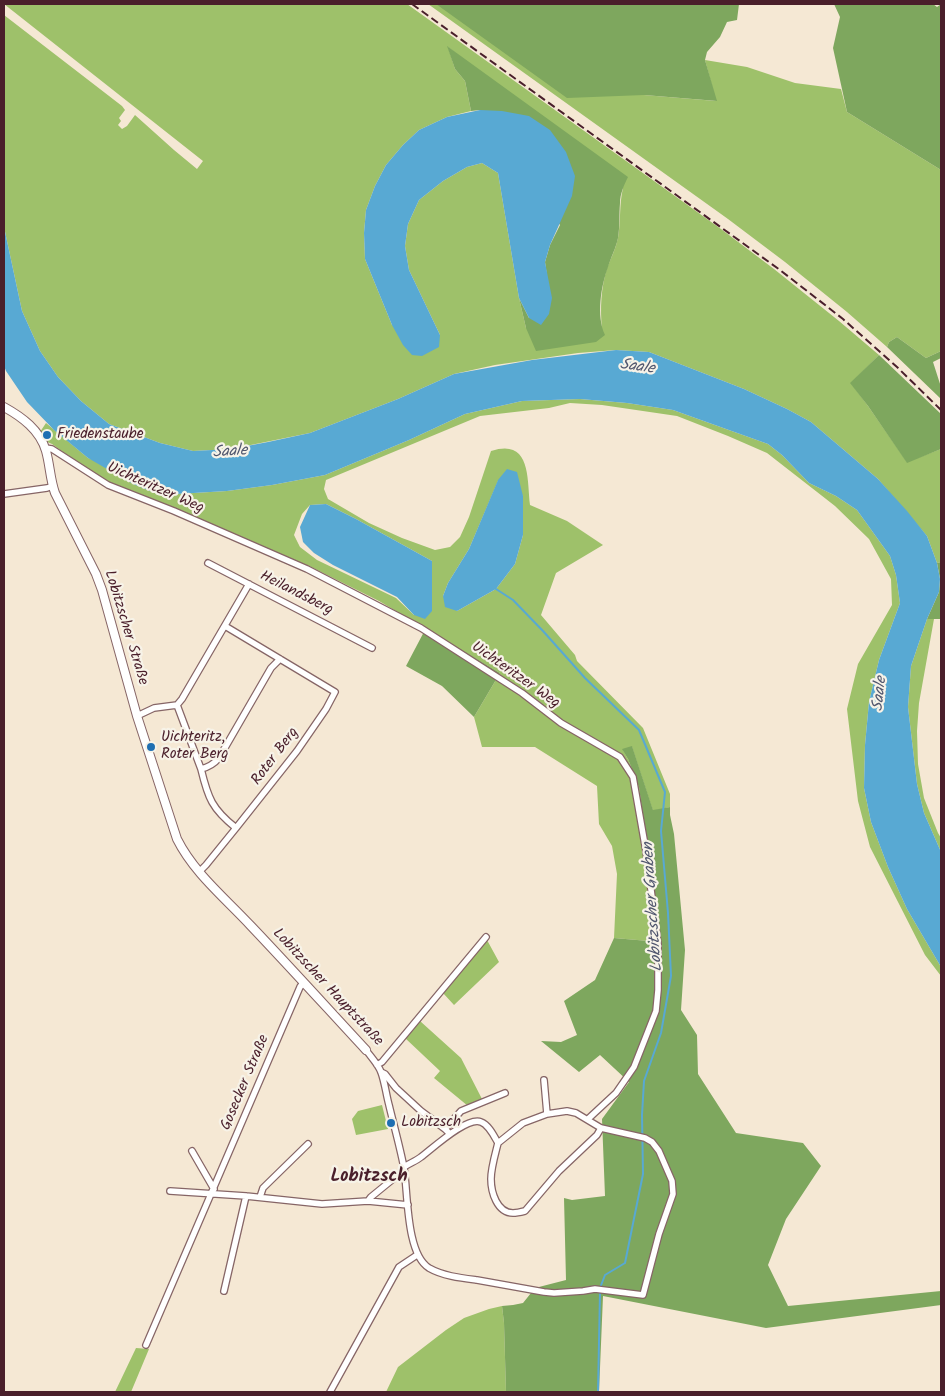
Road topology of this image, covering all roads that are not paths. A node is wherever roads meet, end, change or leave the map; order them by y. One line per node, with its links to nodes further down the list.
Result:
1 (4, 407): 2 (street, Lobitzscher Straße)
2 (45, 448): 3 (street, Lobitzscher Straße); 23 (street, Uichteritzer Weg)
3 (53, 486): 4 (street); 11 (street, Lobitzscher Straße)
4 (4, 494)
5 (208, 563): 6 (street, Heilandsberg)
6 (249, 584): 7 (street); 8 (street, Heilandsberg)
7 (224, 626): 9 (street, Roter Berg); 10 (street)
8 (372, 648)
9 (280, 659): 12 (street); 13 (street, Roter Berg)
10 (177, 705): 11 (street); 12 (street)
11 (137, 716): 14 (street, Lobitzscher Straße)
12 (201, 769): 13 (street)
13 (236, 828): 14 (street)
14 (199, 872): 16 (street, Lobitzscher Hauptstraße)
15 (486, 937): 18 (street)
16 (303, 983): 17 (street, Lobitzscher Hauptstraße); 32 (street, Gosecker Straße)
17 (366, 1050): 18 (street, Lobitzscher Hauptstraße)
18 (376, 1063): 19 (street, Lobitzscher Hauptstraße)
19 (381, 1072): 25 (street); 29 (street, Lobitzscher Hauptstraße)
20 (544, 1080): 22 (street)
21 (505, 1093): 25 (street)
22 (547, 1114): 23 (street); 26 (street)
23 (588, 1120): 24 (street)
24 (601, 1128): 26 (street); 37 (street)
25 (447, 1132): 26 (street); 29 (street)
26 (498, 1143)
27 (308, 1144): 34 (street)
28 (192, 1152): 32 (street)
29 (404, 1166): 30 (street, Lobitzscher Hauptstraße)
30 (405, 1174): 35 (street); 36 (street, Lobitzscher Hauptstraße)
31 (170, 1191): 32 (street)
32 (213, 1191): 33 (street); 39 (street, Gosecker Straße)
33 (246, 1196): 34 (street); 38 (street)
34 (260, 1197): 35 (street)
35 (368, 1201): 36 (street)
36 (408, 1205): 37 (street, Lobitzscher Hauptstraße)
37 (417, 1255): 40 (street)
38 (224, 1291)
39 (146, 1345)
40 (330, 1392)

